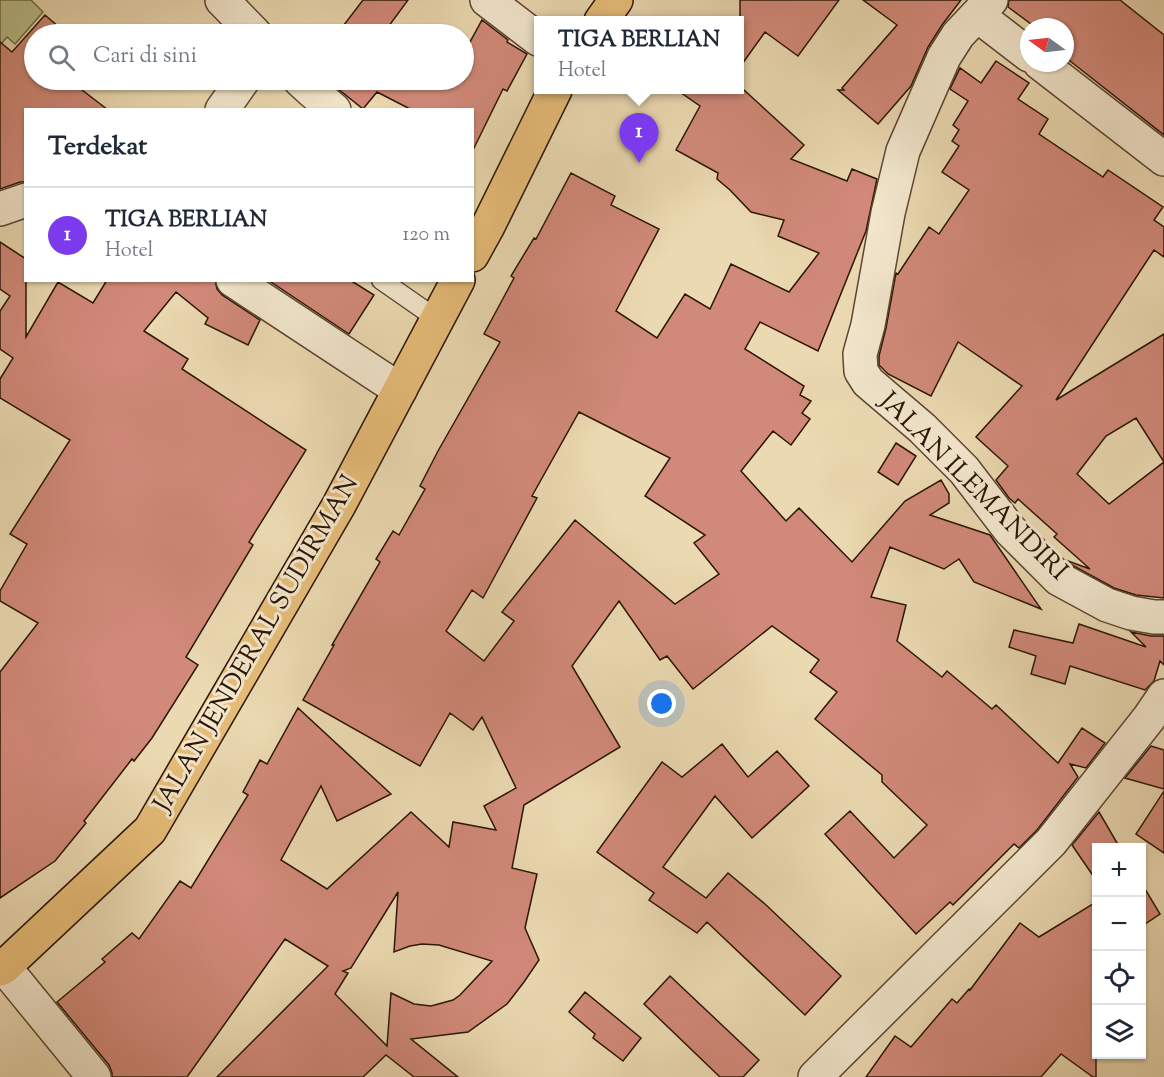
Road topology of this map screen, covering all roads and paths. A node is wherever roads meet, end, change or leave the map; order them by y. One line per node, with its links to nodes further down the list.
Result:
1 (222, 0): 6 (street)
2 (487, 0): 7 (street)
3 (616, 0): 5 (main road)
4 (984, 8): 8 (street); 25 (street, JALAN ILEMANDIRI)
5 (605, 16)
6 (245, 24)
7 (534, 36)
8 (1020, 46)
9 (1052, 72): 15 (street)
10 (236, 90): 13 (street)
11 (311, 90): 14 (street)
12 (553, 94): 18 (main road)
13 (223, 108)
14 (332, 108)
15 (1164, 159)
16 (24, 201): 17 (street)
17 (0, 209)
18 (480, 220): 19 (main road)
19 (474, 246)
20 (236, 282): 24 (street)
21 (384, 282): 23 (lane)
22 (457, 282): 23 (main road, JALAN JENDERAL SUDIRMAN)
23 (437, 319): 24 (main road, JALAN JENDERAL SUDIRMAN)
24 (400, 390): 27 (main road, JALAN JENDERAL SUDIRMAN)
25 (1164, 617)
26 (1164, 696): 29 (street)
27 (2, 968): 28 (street)
28 (94, 1077)
29 (815, 1077)

